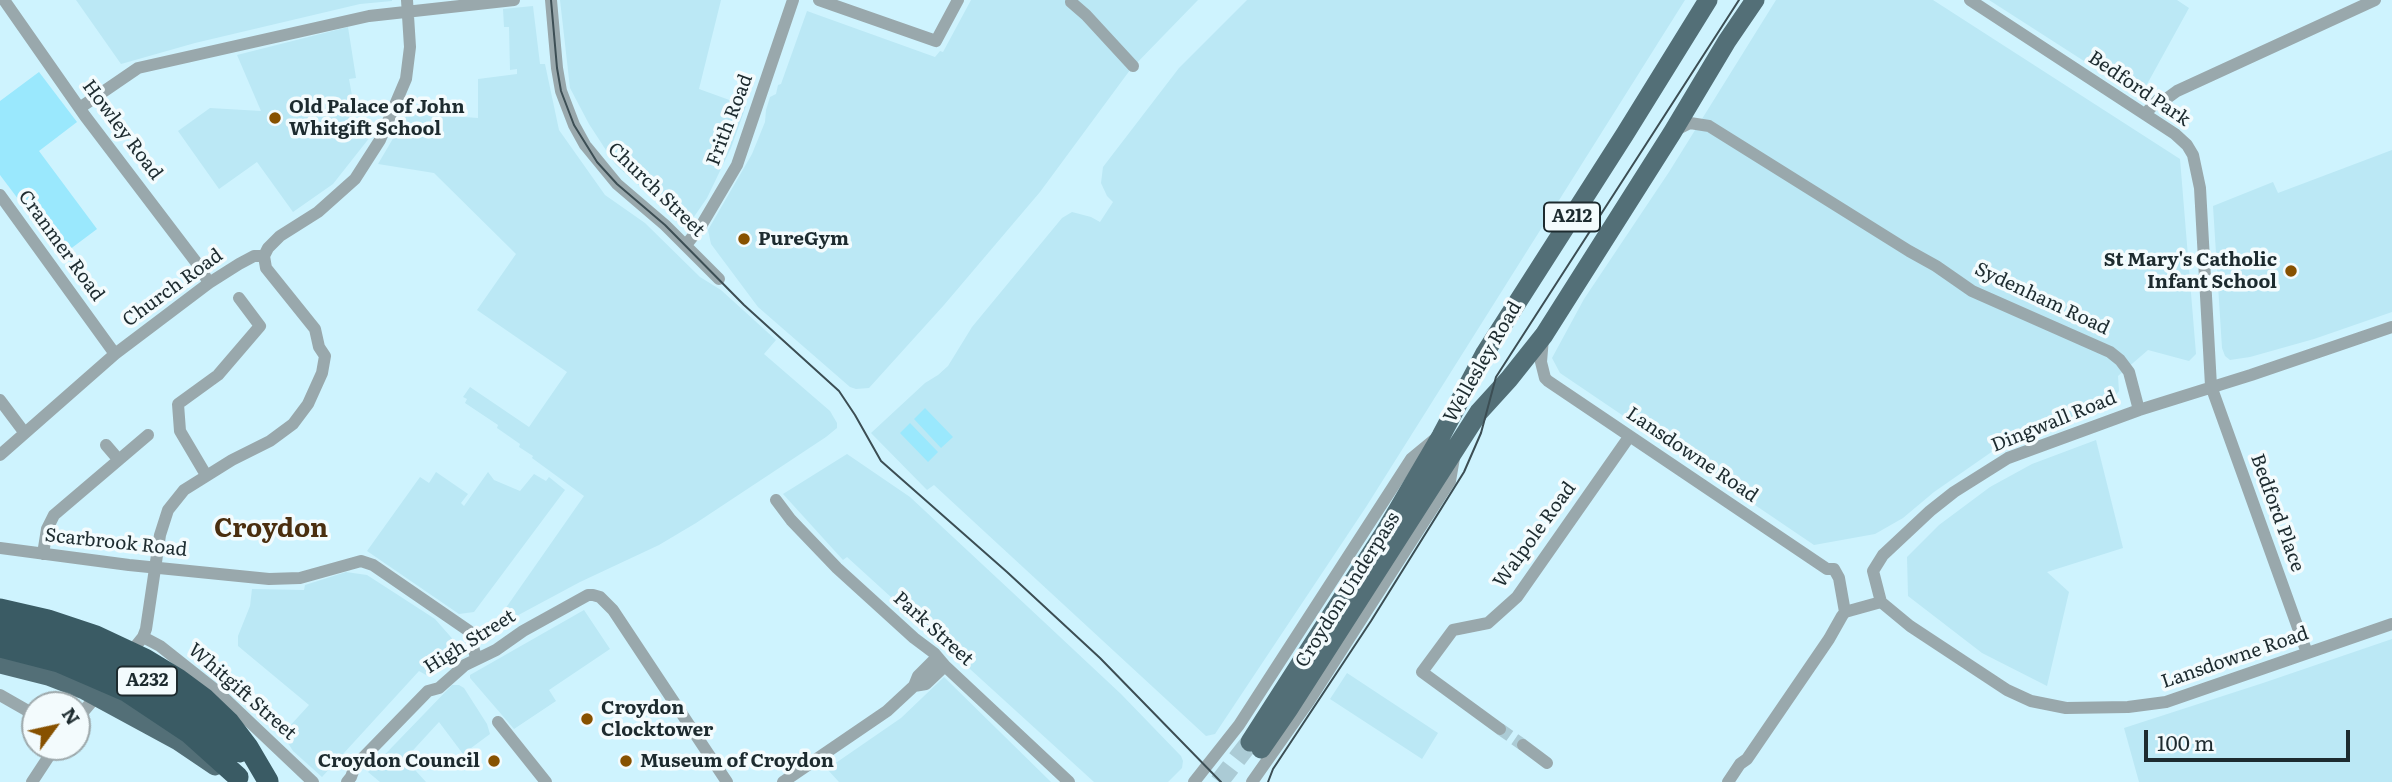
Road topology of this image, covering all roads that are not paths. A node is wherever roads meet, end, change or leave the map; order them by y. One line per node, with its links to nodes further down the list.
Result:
1 (4, 0): 15 (street, Howley Road)
2 (514, 0): 12 (street)
3 (551, 0): 20 (street, Church Street)
4 (793, 0): 20 (street, Frith Road)
5 (819, 0): 6 (street)
6 (958, 0)
7 (1708, 0): 33 (main road, Wellesley Road / A212)
8 (1755, 0): 18 (main road, Wellesley Road / A212)
9 (1970, 0): 16 (street, Bedford Park)
10 (2375, 0): 14 (street)
11 (1071, 2): 13 (street)
12 (408, 6): 15 (street); 21 (street, Church Road)
13 (1133, 66)
14 (2166, 99): 16 (street); 17 (street)
15 (81, 107): 23 (street, Howley Road)
16 (2145, 114): 17 (street, Bedford Park)
17 (2159, 123): 28 (street, Bedford Park)
18 (1672, 133): 26 (main road, Wellesley Road / A212); 30 (street, Sydenham Road)
19 (0, 195): 27 (street, Cranmer Road)
20 (686, 245): 22 (street, Church Street)
21 (264, 257): 23 (street, Church Road); 39 (street)
22 (719, 279)
23 (209, 283): 27 (street, Church Road)
24 (239, 298): 39 (street)
25 (2392, 327): 28 (street)
26 (1544, 334): 34 (street, Lansdowne Road); 36 (main road, Wellesley Road / A212)
27 (115, 354): 31 (street, Church Road)
28 (2211, 386): 30 (street); 51 (street, Bedford Place)
29 (0, 400): 31 (street)
30 (2139, 410): 44 (street, Dingwall Road)
31 (24, 432): 37 (street, Church Road)
32 (148, 435): 38 (street)
33 (1441, 436): 36 (main road, Croydon Underpass / A212); 72 (street, Wellesley Road)
34 (1629, 436): 46 (street, Lansdowne Road); 59 (street, Walpole Road)
35 (106, 445): 38 (street)
36 (1455, 451): 73 (street, Wellesley Road)
37 (0, 455)
38 (118, 459): 42 (street)
39 (206, 475): 43 (street)
40 (776, 500): 53 (street, Park Street)
41 (0, 548): 42 (street, Scarbrook Road)
42 (43, 554): 43 (street, Scarbrook Road)
43 (157, 567): 49 (street); 52 (street, Scarbrook Road)
44 (1881, 602): 46 (street); 51 (street, Lansdowne Road)
45 (0, 610): 64 (highway, bridge)
46 (1845, 612): 74 (street)
47 (2392, 624): 51 (street, Lansdowne Road)
48 (0, 627): 64 (highway, A232, bridge)
49 (143, 636): 56 (street); 66 (street, Whitgift Street)
50 (0, 647): 63 (highway, A232, bridge)
51 (2307, 653)
52 (476, 658): 67 (street, High Street); 69 (street, High Street)
53 (940, 662): 70 (street); 71 (street, Park Street)
54 (0, 664): 63 (main road, bridge)
55 (0, 695): 57 (street)
56 (91, 701)
57 (21, 707)
58 (498, 722): 68 (street)
59 (1500, 729)
60 (1523, 745): 62 (street)
61 (46, 761): 65 (street)
62 (1548, 763)
63 (238, 778)
64 (268, 781)
65 (32, 782)
66 (313, 782)
67 (347, 782)
68 (546, 782)
69 (727, 782)
70 (783, 782)
71 (1069, 782)
72 (1195, 782)
73 (1252, 782)
74 (1728, 782)

